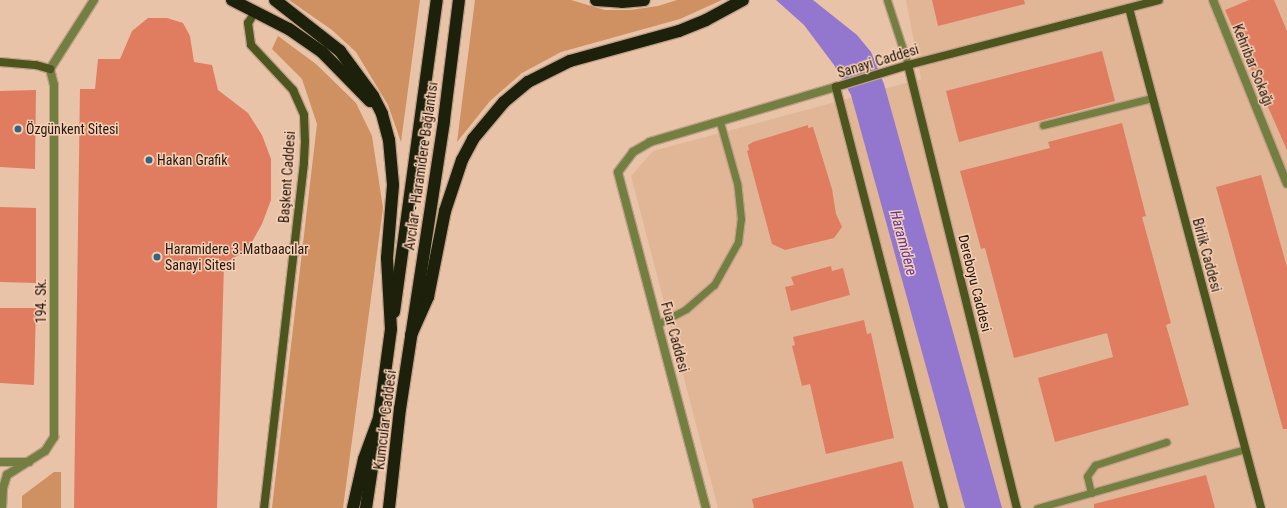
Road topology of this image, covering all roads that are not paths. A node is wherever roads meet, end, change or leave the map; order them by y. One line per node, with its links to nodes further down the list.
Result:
1 (94, 0): 16 (street)
2 (232, 0): 13 (highway)
3 (275, 0): 19 (highway)
4 (437, 0): 25 (highway, Avcılar - Haramidere Bağlantısı)
5 (459, 0): 26 (highway, Avcılar - Haramidere Bağlantısı)
6 (596, 0): 7 (highway)
7 (644, 0)
8 (743, 0): 26 (highway)
9 (887, 0): 15 (lane)
10 (1160, 0): 12 (street, Sanayi Caddesi)
11 (1213, 0): 23 (street, Kehribar Sokağı)
12 (1129, 8): 15 (street, Sanayi Caddesi); 18 (street, Birlik Caddesi)
13 (255, 12): 19 (highway); 34 (street, Başkent Caddesi)
14 (0, 62): 16 (street)
15 (908, 65): 17 (street, Sanayi Caddesi); 40 (street, Dereboyu Caddesi)
16 (50, 69): 31 (street, 194. Sk.)
17 (836, 88): 20 (street, Sanayi Caddesi); 39 (street)
18 (1152, 98): 21 (lane); 29 (street, Birlik Caddesi)
19 (382, 114): 25 (highway)
20 (720, 122): 22 (street, Sanayi Caddesi); 24 (lane)
21 (1043, 126)
22 (618, 172): 24 (street, Fuar Caddesi)
23 (1287, 184)
24 (658, 324): 38 (street, Fuar Caddesi)
25 (391, 329): 27 (highway)
26 (411, 335): 37 (highway, Kumcular Caddesi)
27 (379, 418): 35 (highway); 36 (highway)
28 (1166, 442): 32 (lane)
29 (1246, 449): 32 (lane); 42 (street, Birlik Caddesi)
30 (0, 462): 31 (street)
31 (30, 462): 33 (street, 194. Sk.)
32 (1091, 493): 41 (lane)
33 (2, 508)
34 (264, 508)
35 (353, 508)
36 (366, 508)
37 (389, 508)
38 (706, 508)
39 (944, 508)
40 (1017, 508)
41 (1037, 508)
42 (1261, 508)

